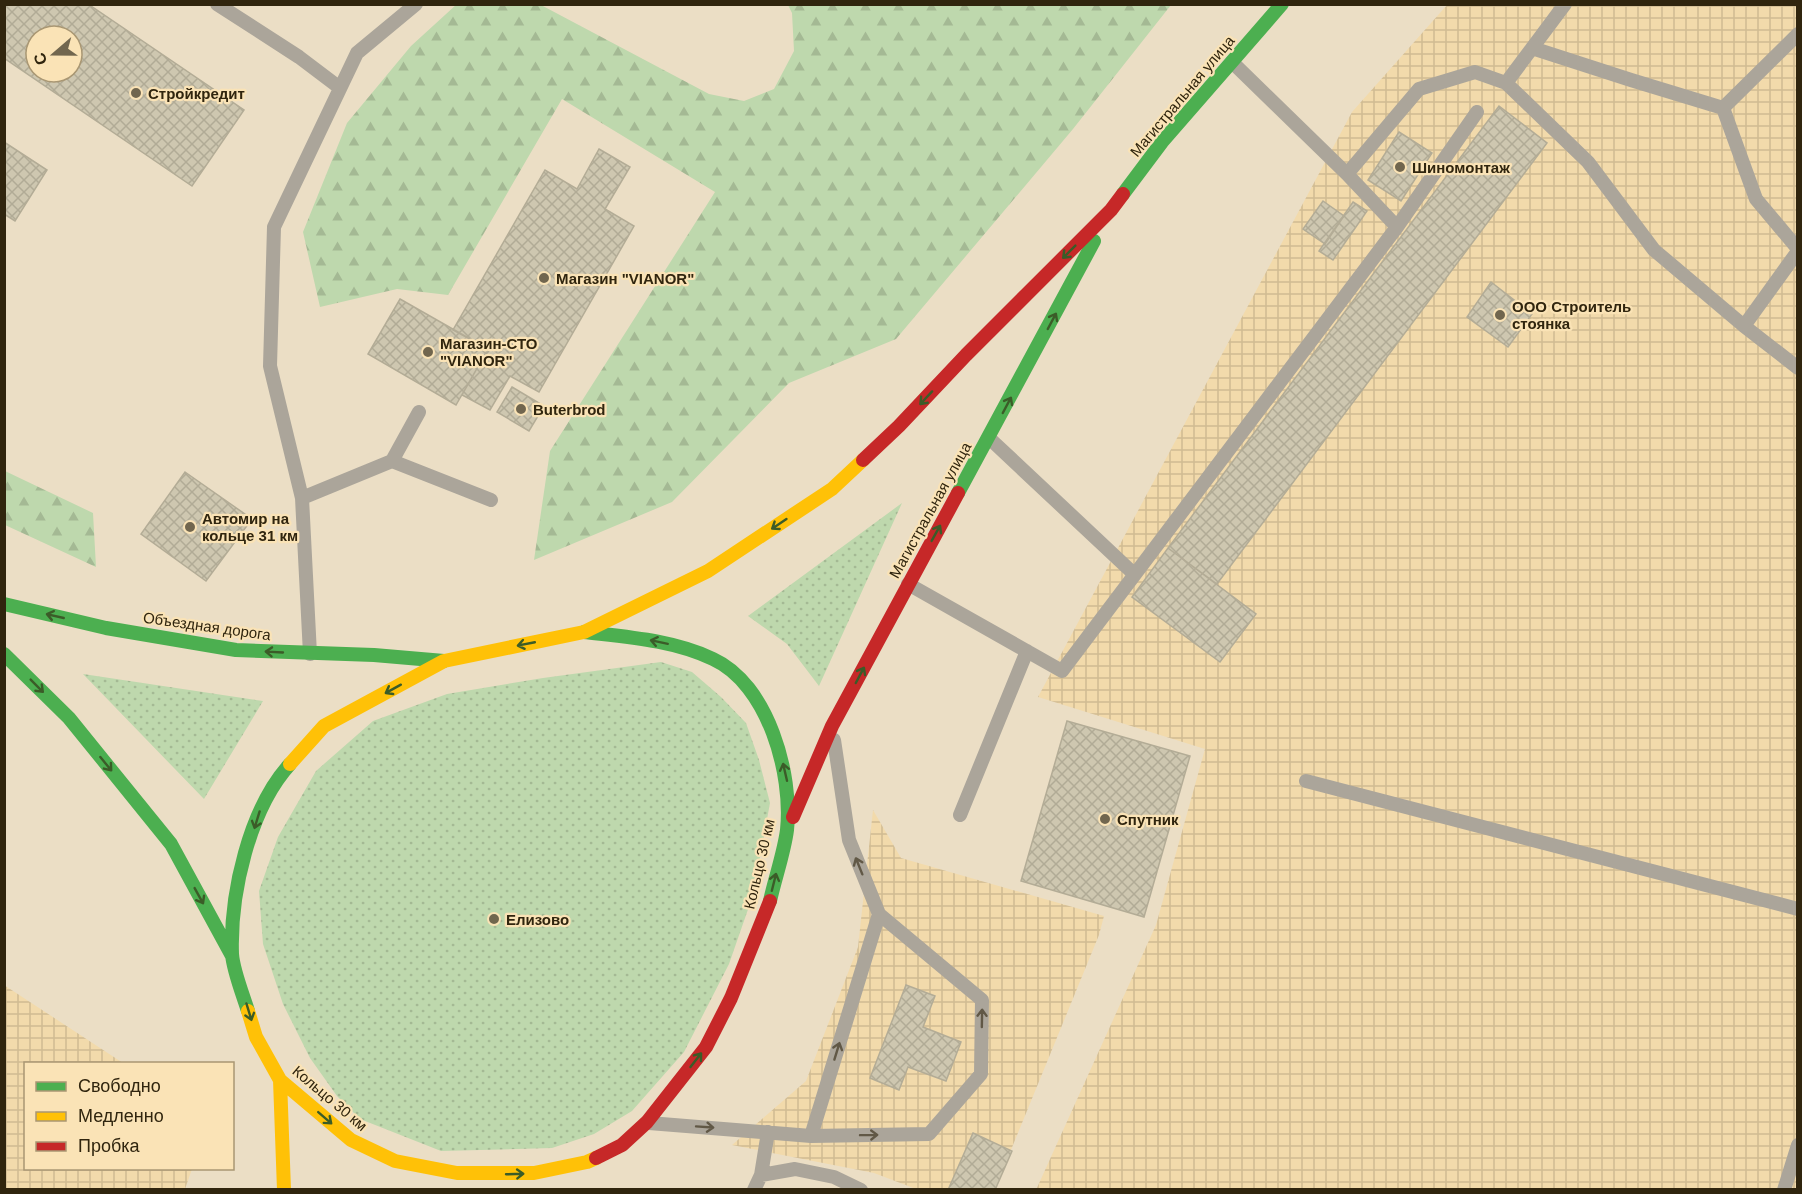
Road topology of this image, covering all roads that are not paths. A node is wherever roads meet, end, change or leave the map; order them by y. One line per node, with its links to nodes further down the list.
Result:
1 (217, 4): 9 (lane)
2 (416, 4): 9 (lane)
3 (1282, 4): 7 (main road, Магистральная улица)
4 (1565, 4): 6 (lane)
5 (1797, 34): 10 (lane)
6 (1532, 48): 8 (lane); 10 (lane)
7 (1232, 62): 12 (lane); 13 (main road, Магистральная улица)
8 (1506, 83): 12 (lane); 16 (lane)
9 (340, 88): 21 (lane)
10 (1723, 108): 15 (lane)
11 (1477, 112): 14 (lane)
12 (1347, 174): 14 (lane)
13 (1110, 210): 19 (main road, Магистральная улица, one-way to 13); 26 (main road, Магистральная улица, one-way to 26)
14 (1397, 227): 23 (lane)
15 (1797, 250): 16 (lane)
16 (1744, 326): 17 (lane)
17 (1797, 368)
18 (419, 412): 20 (lane)
19 (989, 438): 23 (lane); 24 (main road, Магистральная улица, one-way to 19)
20 (392, 461): 21 (lane); 22 (lane)
21 (302, 498): 29 (lane)
22 (491, 500)
23 (1134, 574): 27 (lane)
24 (908, 585): 27 (lane); 31 (main road, Магистральная улица, one-way to 24)
25 (4, 604): 29 (main road, Объездная дорога, one-way to 25)
26 (584, 632): 30 (main road, Кольцо 30 км, one-way to 30); 34 (main road, Кольцо 30 км, one-way to 26)
27 (1028, 651): 33 (lane)
28 (4, 654): 37 (main road, one-way to 37)
29 (310, 654): 30 (main road, Объездная дорога)
30 (444, 661): 37 (main road, Кольцо 30 км, one-way to 37)
31 (832, 726): 34 (main road, Магистральная улица); 36 (lane, one-way to 31)
32 (1306, 782): 35 (lane)
33 (960, 815)
34 (787, 830): 39 (main road, Кольцо 30 км, one-way to 34)
35 (1797, 909)
36 (879, 914): 41 (lane, one-way to 36); 41 (lane, one-way to 36)
37 (232, 956): 38 (main road, Кольцо 30 км, one-way to 38)
38 (280, 1080): 39 (main road, Кольцо 30 км, one-way to 39); 45 (main road)
39 (647, 1122): 40 (lane, one-way to 40); 43 (main road)
40 (768, 1132): 41 (lane); 44 (lane)
41 (811, 1136)
42 (1797, 1144): 48 (lane)
43 (600, 1172)
44 (761, 1175): 46 (lane); 47 (lane)
45 (284, 1190)
46 (754, 1190)
47 (861, 1190)
48 (1784, 1190)

